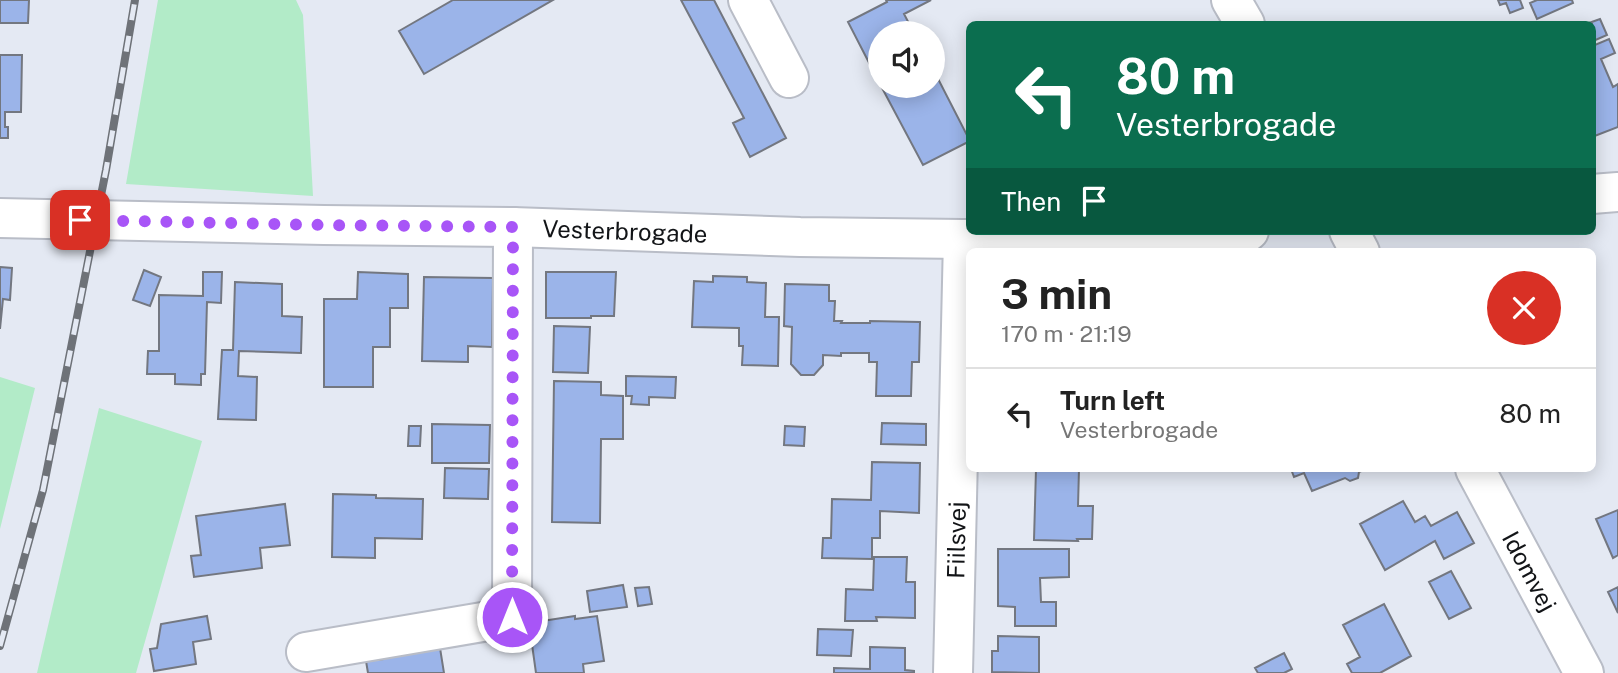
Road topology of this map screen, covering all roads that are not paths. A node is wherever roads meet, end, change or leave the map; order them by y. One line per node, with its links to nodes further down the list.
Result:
1 (748, 0): 4 (street)
2 (1231, 0): 3 (street)
3 (1243, 21)
4 (789, 78)
5 (1618, 192): 6 (street)
6 (1596, 194)
7 (0, 218): 8 (street, Vesterbrogade)
8 (513, 227): 10 (street, Vesterbrogade); 12 (street)
9 (1218, 235): 10 (street, Vesterbrogade)
10 (963, 239): 13 (street, Fiilsvej)
11 (1477, 472): 14 (street, Idomvej)
12 (306, 652)
13 (953, 673)
14 (1584, 673)

